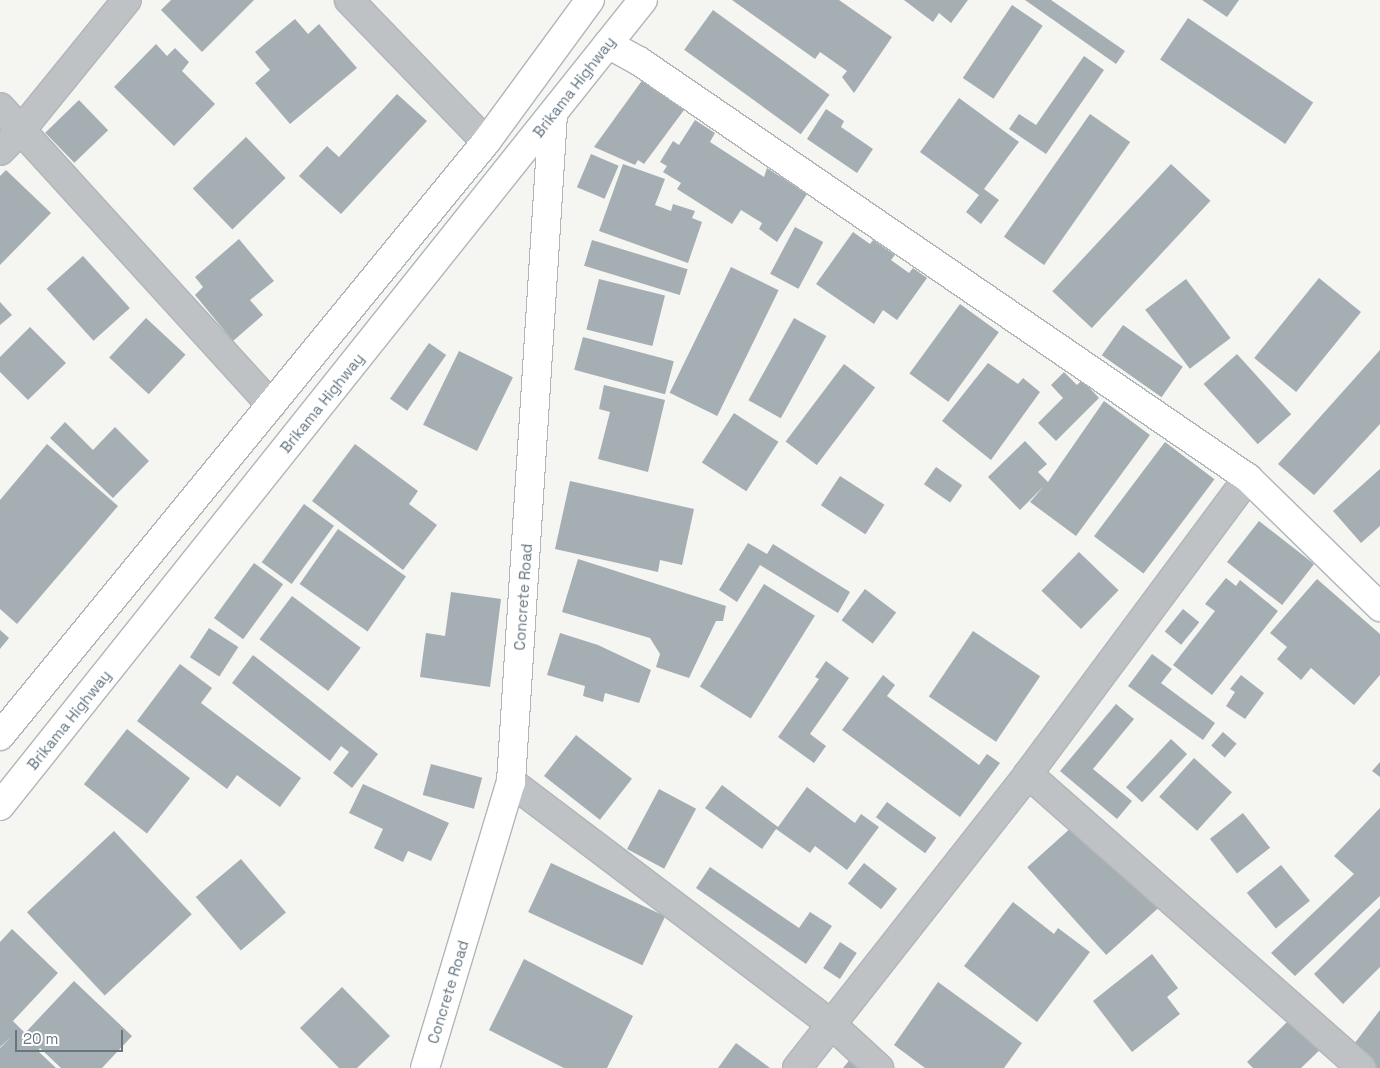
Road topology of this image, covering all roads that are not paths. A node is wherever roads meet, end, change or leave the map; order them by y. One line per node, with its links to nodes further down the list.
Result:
1 (127, 0): 8 (street)
2 (349, 0): 9 (street)
3 (643, 0): 5 (main road, Brikama Highway)
4 (585, 3): 9 (main road)
5 (608, 44): 7 (main road, Brikama Highway); 12 (main road)
6 (0, 107): 8 (street)
7 (553, 114): 16 (main road, Concrete Road); 17 (main road, Brikama Highway)
8 (22, 129): 10 (street); 11 (street)
9 (486, 142): 11 (main road)
10 (0, 151)
11 (271, 405): 14 (main road)
12 (1248, 478): 13 (main road); 15 (street)
13 (1380, 607)
14 (1, 731)
15 (1028, 774): 18 (street); 22 (street)
16 (511, 782): 18 (street); 19 (main road, Concrete Road)
17 (0, 806)
18 (830, 1023): 20 (street); 21 (street)
19 (425, 1068)
20 (797, 1068)
21 (879, 1068)
22 (1361, 1068)

